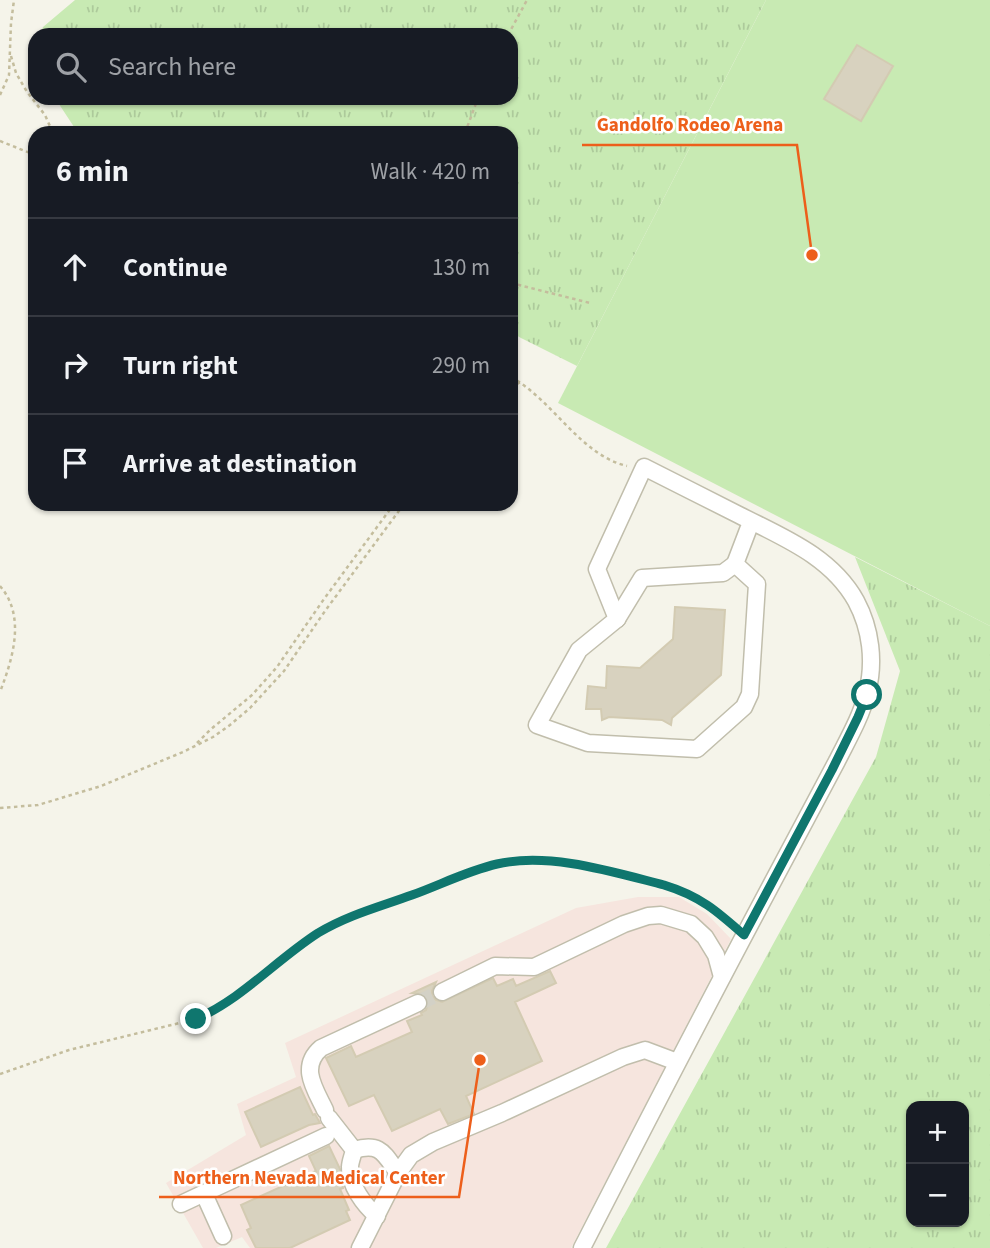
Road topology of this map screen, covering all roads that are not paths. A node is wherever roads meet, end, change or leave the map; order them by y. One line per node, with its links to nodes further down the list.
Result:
1 (751, 522): 2 (street); 3 (street); 4 (street)
2 (735, 564): 3 (street); 3 (street)
3 (617, 619)
4 (722, 977): 5 (street); 7 (street)
5 (442, 992)
6 (418, 1003): 8 (street)
7 (677, 1062): 10 (street); 16 (street)
8 (330, 1125): 9 (street); 11 (street)
9 (354, 1150): 10 (street); 13 (street)
10 (398, 1173): 13 (street)
11 (204, 1194): 12 (street); 14 (street)
12 (181, 1204)
13 (377, 1216): 15 (street)
14 (223, 1236)
15 (361, 1248)
16 (582, 1248)

